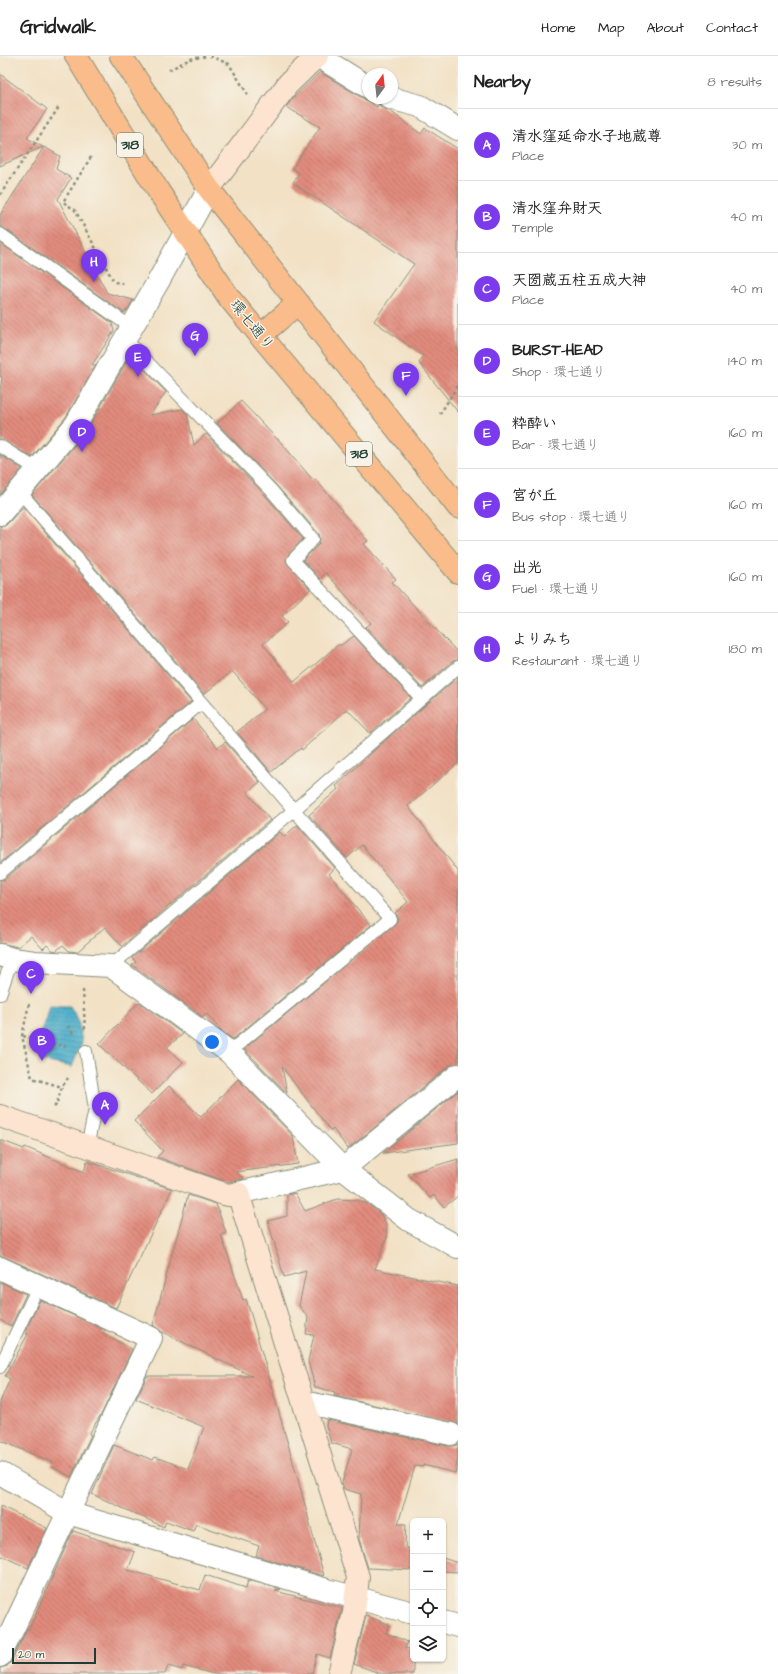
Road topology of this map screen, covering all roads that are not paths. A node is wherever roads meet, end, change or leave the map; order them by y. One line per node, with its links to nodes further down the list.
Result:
1 (76, 56): 8 (main road, 環七通り / 318)
2 (121, 56): 7 (main road)
3 (318, 56): 4 (street); 7 (street)
4 (362, 84)
5 (398, 100): 6 (street)
6 (458, 129)
7 (209, 189): 8 (street); 10 (main road)
8 (186, 232): 11 (street); 12 (main road, 環七通り / 318)
9 (0, 234): 11 (lane)
10 (298, 303): 12 (main road); 16 (main road)
11 (128, 334): 14 (street); 20 (lane)
12 (260, 336): 18 (main road, 環七通り / 318)
13 (0, 446): 14 (lane)
14 (38, 470): 15 (street)
15 (20, 492): 17 (street); 21 (lane)
16 (458, 507)
17 (0, 514)
18 (458, 572)
19 (458, 667): 20 (lane)
20 (421, 698): 22 (lane)
21 (201, 702): 22 (lane); 23 (lane)
22 (294, 810): 25 (lane); 28 (lane)
23 (0, 873)
24 (6, 957): 25 (street); 26 (lane)
25 (111, 966): 28 (street)
26 (0, 994)
27 (86, 1051): 31 (lane)
28 (229, 1052): 32 (street)
29 (458, 1075): 32 (street)
30 (0, 1116): 31 (street)
31 (87, 1147): 33 (street)
32 (344, 1169): 33 (street); 34 (street)
33 (238, 1193): 38 (street)
34 (458, 1247)
35 (0, 1268): 36 (street)
36 (38, 1287): 37 (lane); 41 (street)
37 (0, 1367)
38 (304, 1402): 39 (street); 42 (street)
39 (451, 1434)
40 (0, 1473): 41 (street)
41 (68, 1513): 42 (street); 46 (street)
42 (357, 1598): 43 (street); 48 (street)
43 (410, 1613)
44 (446, 1623): 45 (street)
45 (458, 1626)
46 (5, 1632): 47 (street)
47 (0, 1656)
48 (339, 1674)

